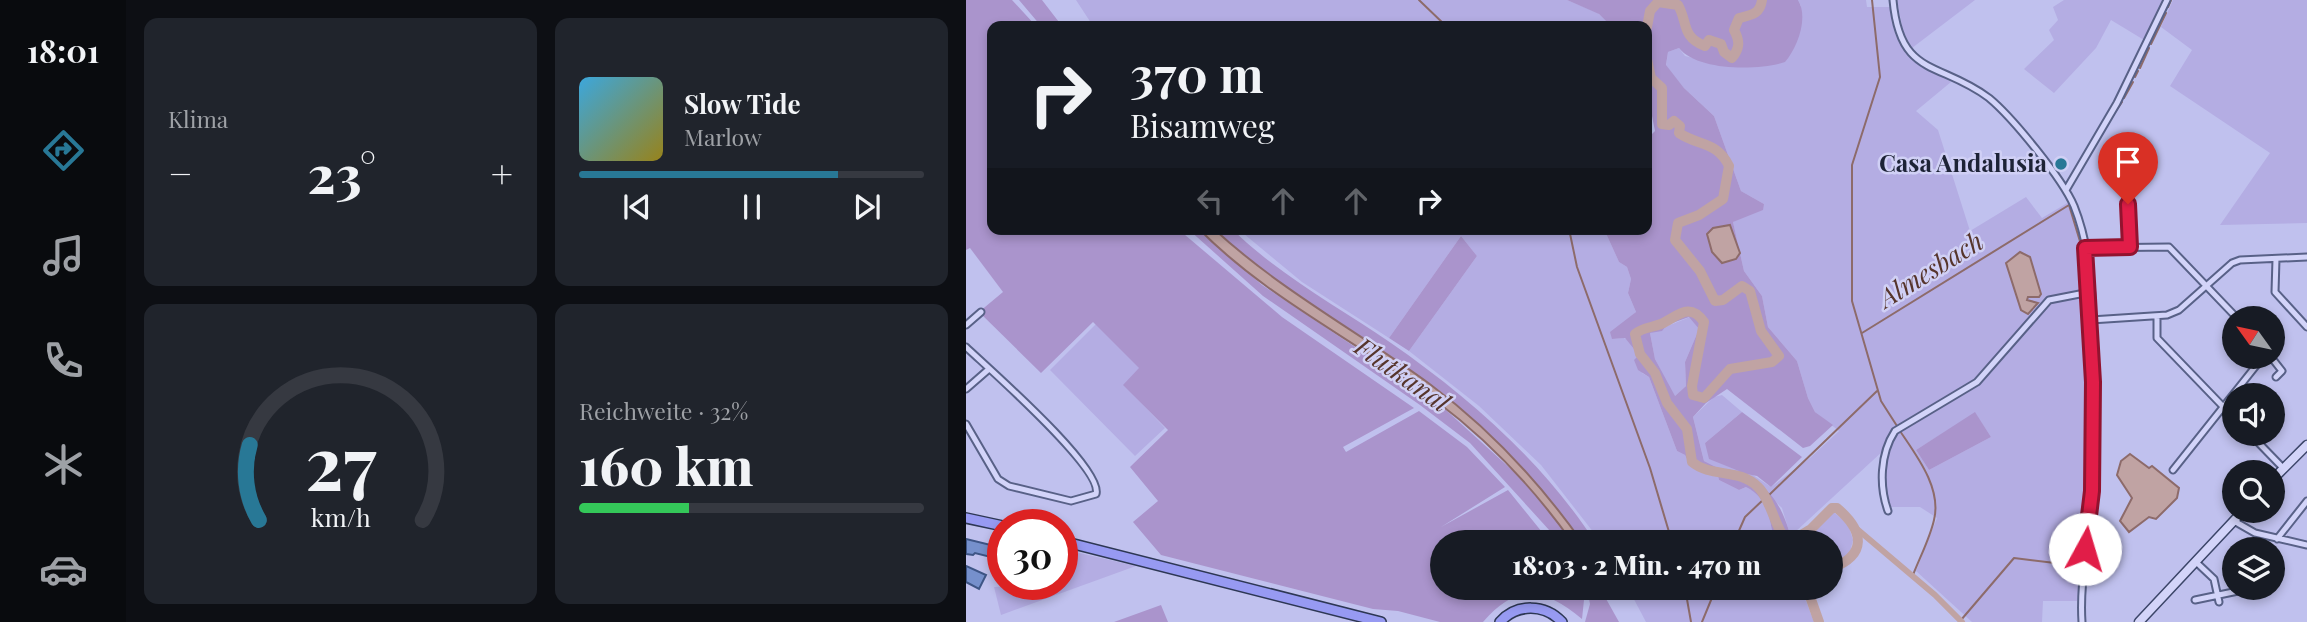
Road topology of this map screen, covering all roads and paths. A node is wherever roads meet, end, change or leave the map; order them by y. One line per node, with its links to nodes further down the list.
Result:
1 (1893, 0): 3 (street)
2 (2167, 0): 3 (street)
3 (2066, 190): 6 (street)
4 (2128, 204): 5 (street)
5 (2130, 247): 6 (street); 9 (street)
6 (2085, 248): 10 (street)
7 (2307, 257): 8 (street)
8 (2276, 259): 9 (street); 16 (street)
9 (2206, 285): 11 (street); 13 (street)
10 (2090, 292): 14 (street); 33 (street)
11 (2226, 306)
12 (981, 312): 15 (street)
13 (2157, 317): 14 (street); 24 (street)
14 (2091, 320): 50 (street)
15 (966, 325)
16 (2307, 327)
17 (966, 347): 18 (street)
18 (989, 369): 23 (street); 26 (street)
19 (2253, 369): 22 (street)
20 (2285, 369): 21 (street)
21 (2276, 377)
22 (2242, 383)
23 (966, 389)
24 (2222, 406)
25 (2222, 408): 31 (street)
26 (966, 424)
27 (2307, 445): 30 (main road)
28 (2262, 446): 29 (street)
29 (2275, 460)
30 (2285, 466)
31 (2173, 470)
32 (2307, 501): 39 (street)
33 (1888, 511)
34 (966, 518): 35 (main road)
35 (987, 523)
36 (2232, 523): 43 (main road)
37 (2238, 523): 38 (street)
38 (2270, 537)
39 (2279, 537)
40 (2285, 541): 42 (street)
41 (1078, 545): 48 (main road)
42 (2307, 545)
43 (2196, 562): 45 (street); 51 (main road)
44 (2222, 597): 45 (street)
45 (2218, 598): 46 (street)
46 (2195, 600)
47 (1502, 620): 49 (main road)
48 (1381, 622)
49 (1562, 622)
50 (2082, 622)
51 (2138, 622)

